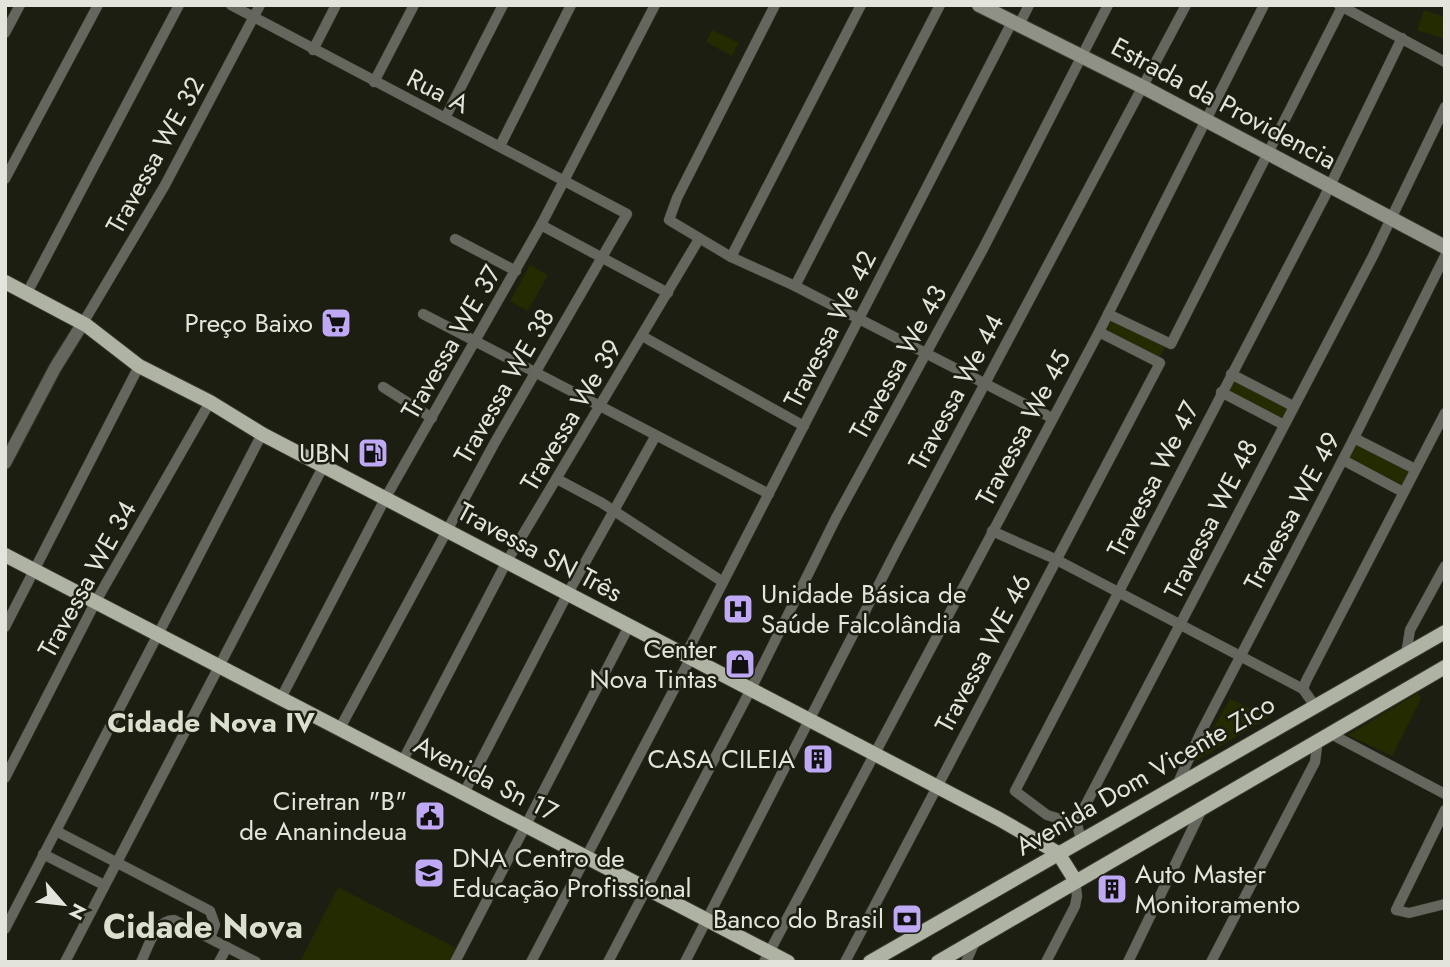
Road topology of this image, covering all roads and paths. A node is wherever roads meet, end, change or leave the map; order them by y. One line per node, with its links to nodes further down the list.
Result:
1 (20, 5): 22 (street)
2 (98, 5): 34 (street)
3 (179, 5): 49 (street)
4 (231, 5): 20 (street, Rua A)
5 (260, 5): 20 (street, Travessa WE 32)
6 (336, 5): 24 (street)
7 (414, 5): 27 (street)
8 (503, 5): 30 (street)
9 (571, 5): 32 (street)
10 (655, 5): 35 (street, Travessa WE 37)
11 (775, 5): 41 (street)
12 (861, 5): 44 (street)
13 (940, 5): 48 (street)
14 (979, 5): 21 (main road, Estrada da Providencia)
15 (1029, 5): 21 (street, Travessa We 42)
16 (1108, 5): 25 (street, Travessa We 43)
17 (1186, 5): 28 (street, Travessa We 44)
18 (1264, 5): 31 (street, Travessa We 45)
19 (1340, 6): 23 (street); 33 (street)
20 (254, 17): 24 (street, Rua A); 54 (street, Travessa WE 32)
21 (1016, 23): 25 (main road, Estrada da Providencia); 53 (street, Travessa We 42)
22 (5, 33)
23 (1402, 38): 26 (street); 36 (street, Travessa We 47)
24 (313, 50): 27 (street, Rua A)
25 (1083, 57): 28 (main road, Estrada da Providencia); 58 (street, Travessa We 43)
26 (1445, 62)
27 (374, 82): 30 (street, Rua A)
28 (1145, 88): 31 (main road, Estrada da Providencia); 62 (street, Travessa We 44)
29 (1445, 107): 38 (street, Travessa WE 48)
30 (445, 118): 32 (street, Rua A)
31 (1207, 121): 33 (main road, Estrada da Providencia); 52 (street, Travessa We 45)
32 (500, 146): 35 (street, Rua A)
33 (1266, 152): 36 (main road, Estrada da Providencia); 52 (street)
34 (5, 179)
35 (564, 181): 37 (street, Rua A); 39 (street, Travessa WE 37)
36 (1329, 186): 38 (main road, Estrada da Providencia); 61 (street, Travessa We 47)
37 (627, 214): 45 (street, Travessa WE 38)
38 (1390, 218): 42 (main road, Estrada da Providencia); 67 (street, Travessa WE 48)
39 (541, 225): 45 (street); 46 (street, Travessa WE 37)
40 (455, 239): 46 (street)
41 (699, 239): 44 (street); 50 (street, Travessa We 39)
42 (1445, 247)
43 (1445, 256): 75 (street, Travessa WE 49)
44 (731, 257): 48 (street)
45 (601, 259): 50 (street); 60 (street, Travessa WE 38)
46 (516, 271): 57 (street, Travessa WE 37)
47 (5, 282): 49 (main road, Travessa SN Três)
48 (795, 286): 53 (street)
49 (26, 293): 54 (main road, Travessa SN Três)
50 (668, 293): 56 (street, Travessa We 39)
51 (423, 314): 57 (street)
52 (1108, 314): 55 (street, Travessa We 45)
53 (858, 321): 58 (street); 71 (street, Travessa We 42)
54 (83, 323): 59 (main road, Travessa SN Três); 77 (street)
55 (1099, 332): 70 (street, Travessa We 45); 88 (street, Travessa WE 46)
56 (642, 336): 66 (street, Travessa We 39); 71 (street)
57 (477, 342): 60 (street); 69 (street, Travessa WE 37)
58 (926, 356): 62 (street); 106 (street, Travessa We 43)
59 (139, 366): 65 (main road, Travessa SN Três); 91 (street)
60 (535, 374): 66 (street); 85 (street, Travessa WE 38)
61 (1231, 374): 64 (street, Travessa We 47); 67 (street)
62 (985, 383): 70 (street); 110 (street, Travessa We 44)
63 (383, 387): 69 (street)
64 (1221, 392): 72 (street); 93 (street, Travessa We 47)
65 (210, 402): 73 (main road, Travessa SN Três); 95 (street, Travessa WE 34)
66 (600, 407): 74 (street); 80 (street, Travessa We 39)
67 (1293, 407): 72 (street, Travessa WE 48)
68 (1445, 413): 79 (street)
69 (432, 418): 83 (street, Travessa WE 37)
70 (1052, 418): 86 (street, Travessa We 45)
71 (804, 425): 82 (street, Travessa We 42)
72 (1284, 425): 96 (street, Travessa WE 48)
73 (262, 433): 78 (main road, Travessa SN Três); 100 (street)
74 (655, 437): 82 (street); 84 (street)
75 (1354, 438): 76 (street, Travessa WE 49); 79 (street)
76 (1343, 460): 81 (street); 102 (street, Travessa WE 49)
77 (5, 463)
78 (324, 465): 83 (main road, Travessa SN Três); 104 (street)
79 (1415, 469): 81 (street)
80 (557, 479): 84 (street); 89 (street, Travessa We 39)
81 (1403, 492): 107 (street)
82 (769, 494): 92 (street, Travessa We 42)
83 (386, 498): 85 (main road, Travessa SN Três); 108 (street, Travessa WE 37)
84 (615, 511): 92 (street); 94 (street)
85 (446, 531): 89 (main road, Travessa SN Três); 111 (street, Travessa WE 38)
86 (992, 531): 88 (street); 113 (street, Travessa We 45)
87 (5, 555): 91 (main road, Avenida Sn 17)
88 (1055, 559): 93 (street); 117 (street, Travessa WE 46)
89 (506, 563): 94 (main road, Travessa SN Três); 114 (street, Travessa We 39)
90 (1445, 566): 101 (street)
91 (34, 571): 95 (main road, Avenida Sn 17); 98 (street)
92 (723, 582): 103 (street, Travessa We 42)
93 (1119, 592): 96 (street); 122 (street, Travessa We 47)
94 (568, 593): 97 (main road, Travessa SN Três); 118 (street)
95 (96, 601): 100 (main road, Avenida Sn 17); 115 (street, Travessa WE 34)
96 (1181, 624): 102 (street); 122 (street, Travessa WE 48)
97 (629, 626): 103 (main road, Travessa SN Três); 123 (street)
98 (5, 627)
99 (1445, 632): 101 (main road, Avenida Dom Vicente Zico)
100 (158, 634): 104 (main road, Avenida Sn 17); 124 (street)
101 (1406, 654): 109 (main road, Avenida Dom Vicente Zico)
102 (1240, 655): 107 (street); 116 (street, Travessa WE 49)
103 (688, 657): 106 (main road, Travessa SN Três); 128 (street)
104 (218, 666): 108 (main road, Avenida Sn 17); 129 (street)
105 (1445, 667): 112 (main road)
106 (751, 689): 110 (main road, Travessa SN Três); 132 (street)
107 (1303, 689): 109 (street)
108 (281, 698): 111 (main road, Avenida Sn 17)
109 (1315, 706): 116 (main road, Avenida Dom Vicente Zico)
110 (811, 720): 113 (main road, Travessa SN Três); 134 (street)
111 (340, 728): 114 (main road, Avenida Sn 17)
112 (1324, 736): 119 (street); 120 (main road); 155 (street)
113 (875, 754): 117 (main road, Travessa SN Três); 139 (street)
114 (402, 762): 118 (main road, Avenida Sn 17)
115 (5, 778)
116 (1177, 785): 125 (main road, Avenida Dom Vicente Zico)
117 (937, 786): 126 (main road, Travessa SN Três); 149 (street, Travessa WE 46)
118 (464, 793): 123 (main road, Avenida Sn 17)
119 (1445, 794)
120 (1203, 805): 130 (main road); 154 (street)
121 (1445, 810): 133 (street)
122 (1077, 824): 125 (street)
123 (524, 825): 128 (main road, Avenida Sn 17); 144 (street)
124 (56, 831): 127 (street); 129 (street)
125 (1082, 840): 126 (main road, Avenida Dom Vicente Zico)
126 (1058, 853): 130 (main road); 150 (main road, Avenida Dom Vicente Zico)
127 (43, 854): 131 (street); 135 (street)
128 (586, 856): 132 (main road, Avenida Sn 17); 145 (street)
129 (115, 862): 131 (street); 136 (street)
130 (1074, 878): 137 (main road); 153 (street)
131 (104, 885): 140 (street)
132 (647, 888): 134 (main road, Avenida Sn 17); 146 (street)
133 (1445, 904)
134 (707, 919): 139 (main road, Avenida Sn 17); 147 (street)
135 (5, 929)
136 (210, 938): 138 (street); 141 (street)
137 (976, 939): 151 (main road); 152 (street)
138 (227, 947): 142 (street); 143 (street)
139 (766, 957): 148 (main road, Avenida Sn 17)
140 (65, 962)
141 (141, 962)
142 (219, 962)
143 (256, 962)
144 (455, 962)
145 (531, 962)
146 (608, 962)
147 (685, 962)
148 (788, 962)
149 (845, 962)
150 (870, 962)
151 (938, 962)
152 (966, 962)
153 (1046, 962)
154 (1128, 962)
155 (1211, 962)

